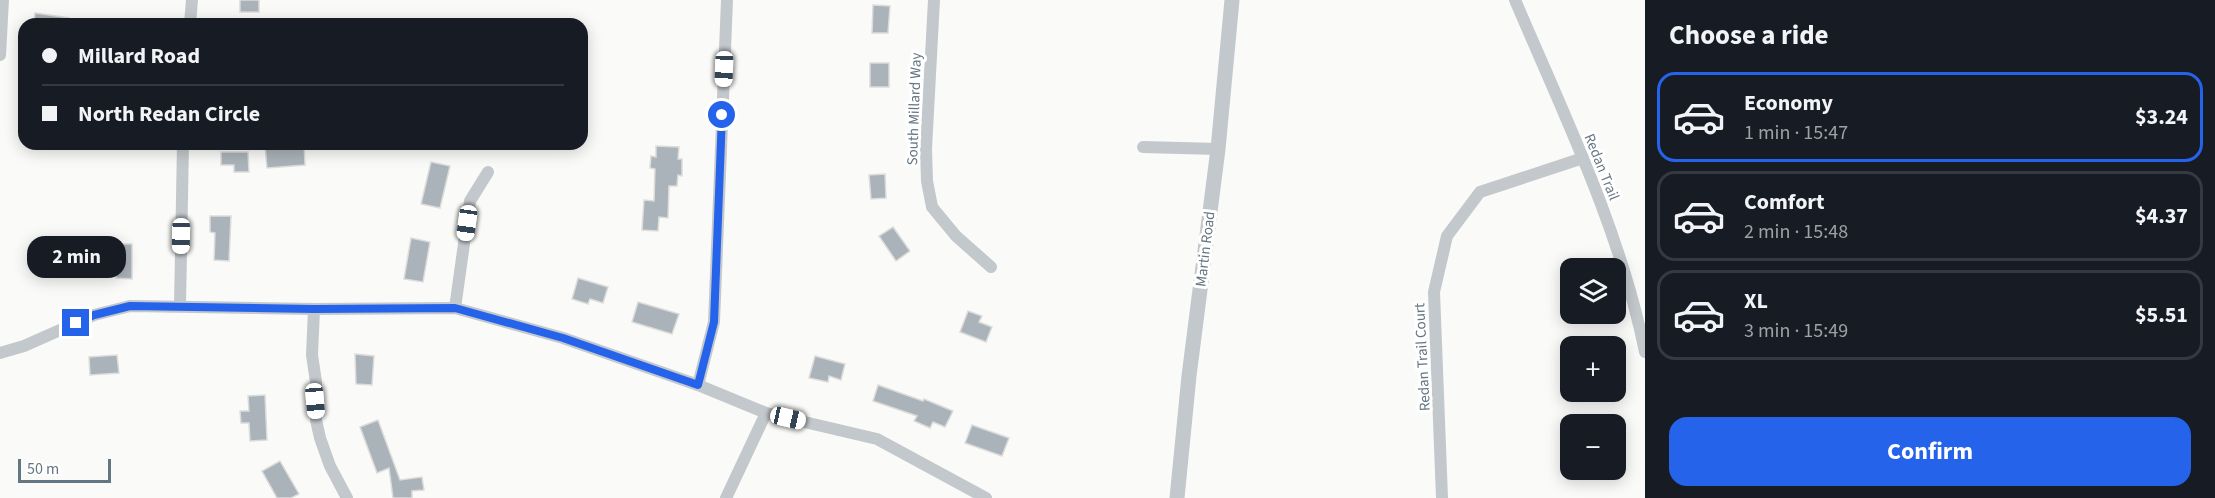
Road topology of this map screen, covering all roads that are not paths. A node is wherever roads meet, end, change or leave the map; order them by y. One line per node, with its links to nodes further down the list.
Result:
1 (3, 0): 8 (street)
2 (192, 0): 7 (street)
3 (727, 0): 20 (street)
4 (934, 0): 14 (street, South Millard Way)
5 (1232, 0): 10 (street, Martin Road)
6 (1515, 0): 12 (street, Redan Trail)
7 (190, 18)
8 (0, 55)
9 (1143, 147): 10 (street)
10 (1218, 149): 25 (street, Martin Road)
11 (183, 150): 15 (street)
12 (1583, 158): 18 (street, Redan Trail); 26 (street, Redan Trail Court)
13 (488, 172): 16 (street)
14 (991, 267)
15 (180, 306): 17 (street); 19 (street)
16 (455, 308): 17 (street); 20 (street)
17 (314, 309): 22 (street)
18 (1645, 352)
19 (0, 353)
20 (698, 385): 21 (street)
21 (766, 413): 23 (street); 24 (street)
22 (348, 498)
23 (726, 498)
24 (986, 498)
25 (1177, 498)
26 (1442, 498)

